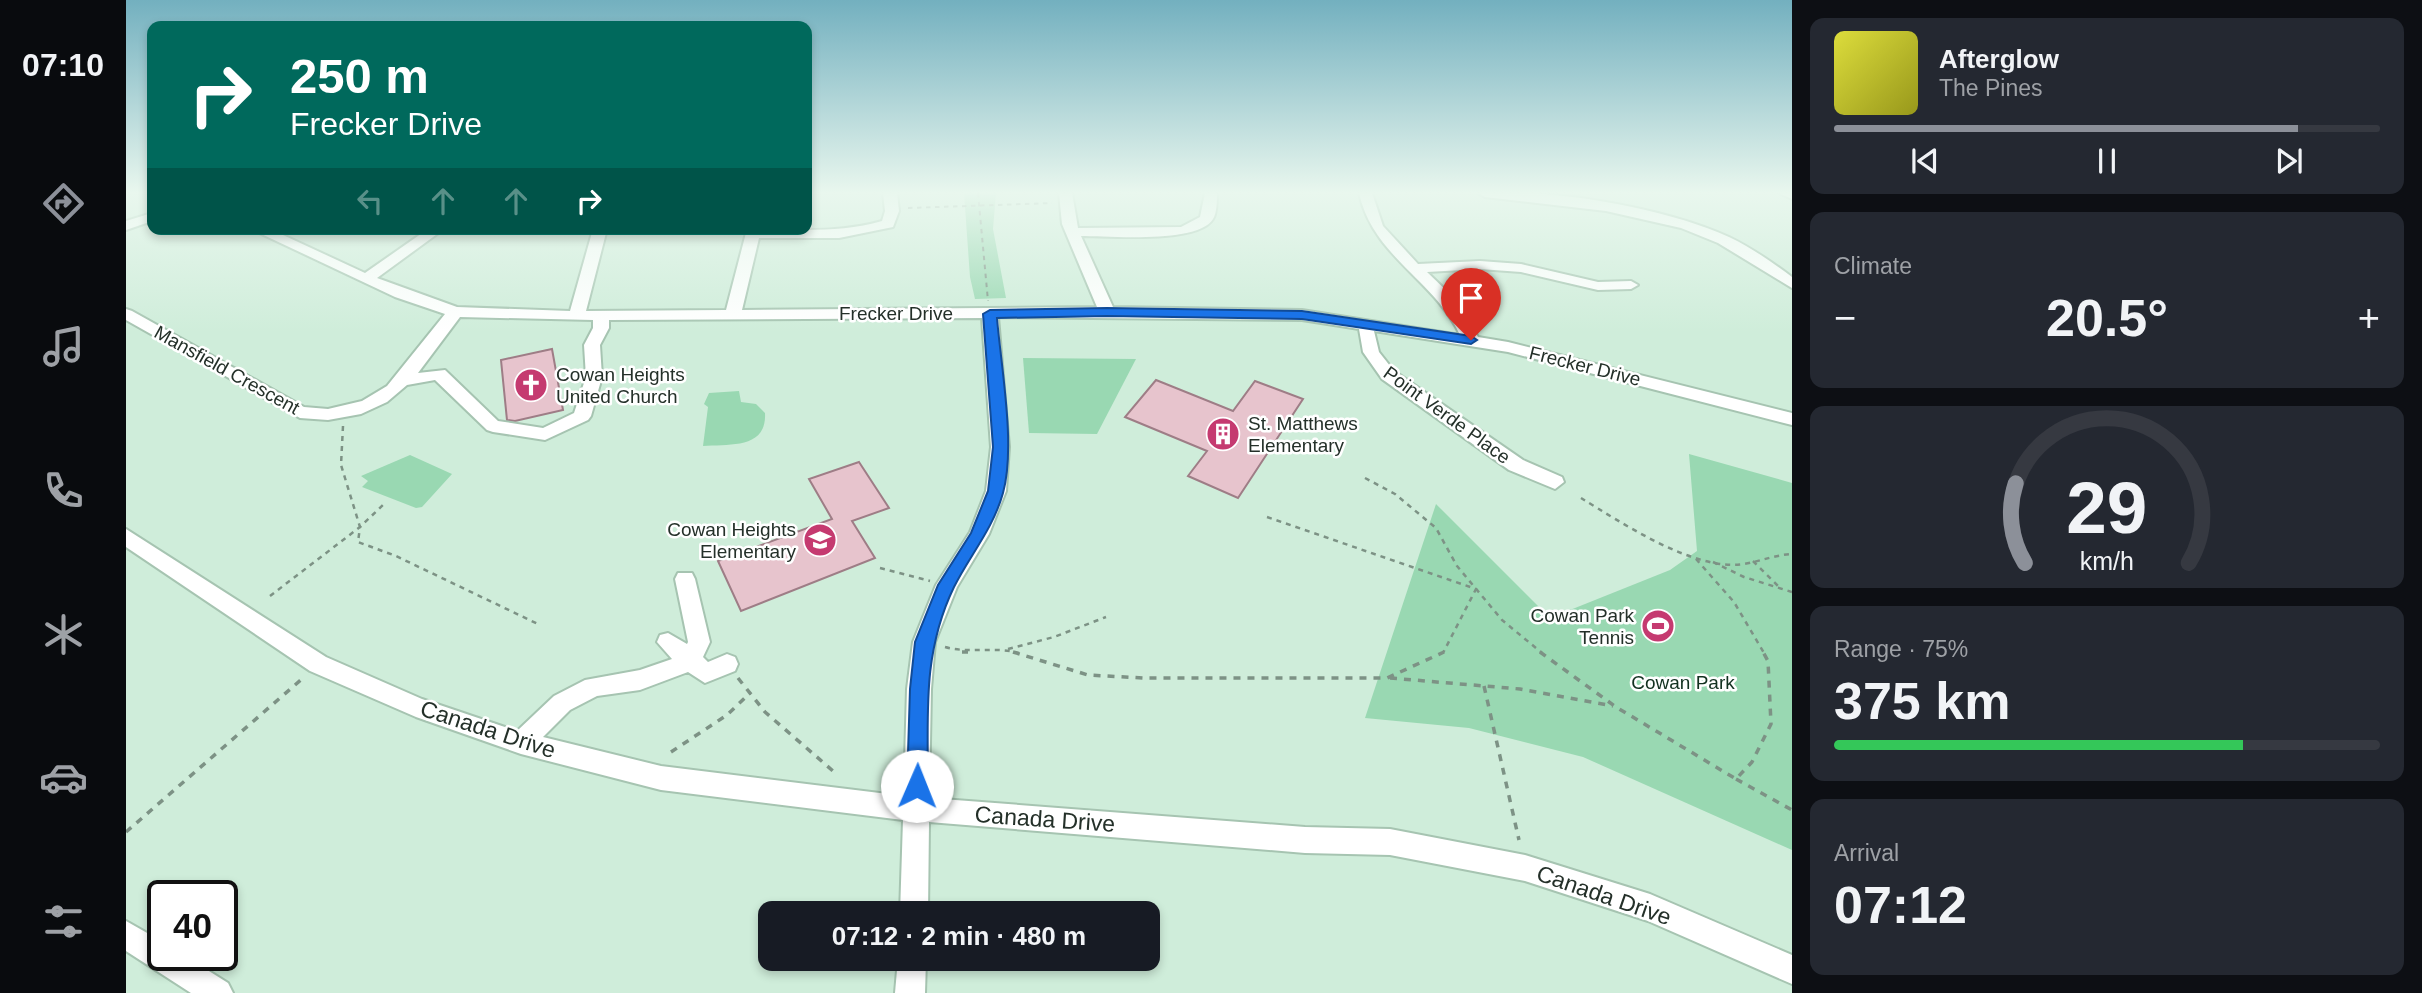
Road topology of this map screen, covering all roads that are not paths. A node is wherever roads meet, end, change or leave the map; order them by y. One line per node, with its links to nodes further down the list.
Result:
1 (281, 239): 9 (street, Frecker Drive)
2 (422, 239): 9 (street)
3 (597, 239): 17 (street)
4 (752, 239): 16 (street)
5 (1075, 239): 14 (street)
6 (1384, 239): 8 (street)
7 (1723, 239): 10 (street)
8 (1412, 269): 11 (street); 20 (street)
9 (367, 278): 13 (street, Frecker Drive)
10 (1792, 284)
11 (1631, 285)
12 (989, 310): 14 (street, Frecker Drive); 16 (street, Frecker Drive); 30 (street)
13 (456, 312): 17 (street, Frecker Drive); 21 (street, Mansfield Crescent)
14 (1107, 312): 19 (street, Frecker Drive)
15 (126, 314): 21 (street, Mansfield Crescent)
16 (733, 314): 18 (street, Frecker Drive)
17 (577, 315): 18 (street, Frecker Drive)
18 (601, 316): 21 (street)
19 (1367, 325): 20 (street, Frecker Drive); 23 (street, Point Verde Place)
20 (1471, 340): 22 (street, Frecker Drive)
21 (402, 381)
22 (1792, 419)
23 (1555, 482)
24 (126, 537): 29 (street, Canada Drive)
25 (685, 579): 27 (street)
26 (668, 642): 27 (street)
27 (689, 662): 28 (street); 29 (street)
28 (727, 664)
29 (521, 743): 30 (street, Canada Drive)
30 (917, 810): 31 (street); 33 (street, Canada Drive)
31 (914, 901)
32 (126, 935): 35 (street)
33 (1792, 970)
34 (911, 971): 36 (street)
35 (218, 993)
36 (910, 993)

